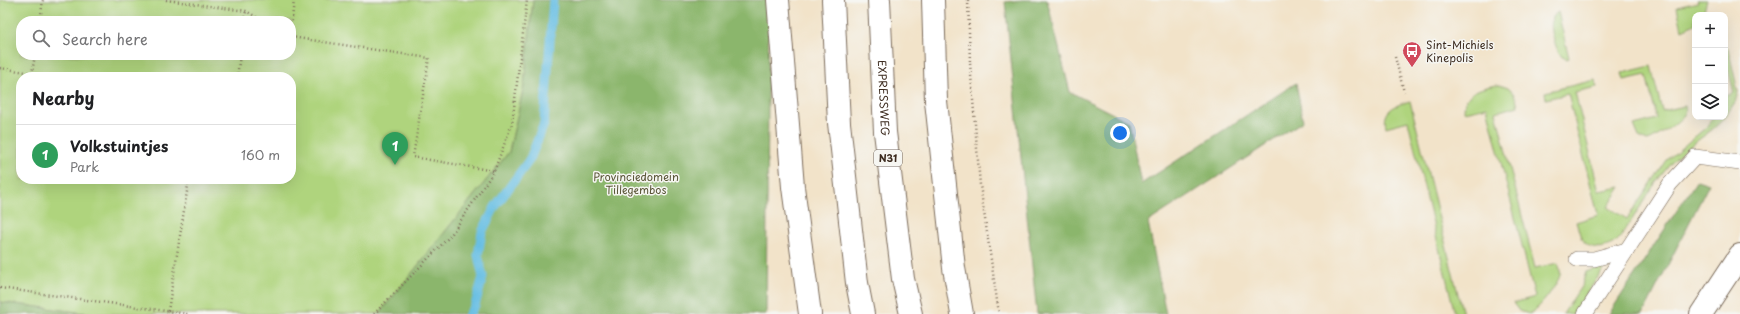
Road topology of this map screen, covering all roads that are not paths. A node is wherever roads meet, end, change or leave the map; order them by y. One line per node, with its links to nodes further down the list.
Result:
1 (778, 0): 9 (main road)
2 (833, 0): 10 (main road)
3 (879, 0): 11 (main road, EXPRESSWEG / N31)
4 (933, 0): 12 (main road)
5 (1740, 163): 6 (lane)
6 (1627, 250): 8 (lane); 13 (lane)
7 (1740, 255): 14 (main road)
8 (1577, 259)
9 (810, 314)
10 (863, 314)
11 (911, 314)
12 (962, 314)
13 (1585, 314)
14 (1701, 314)

